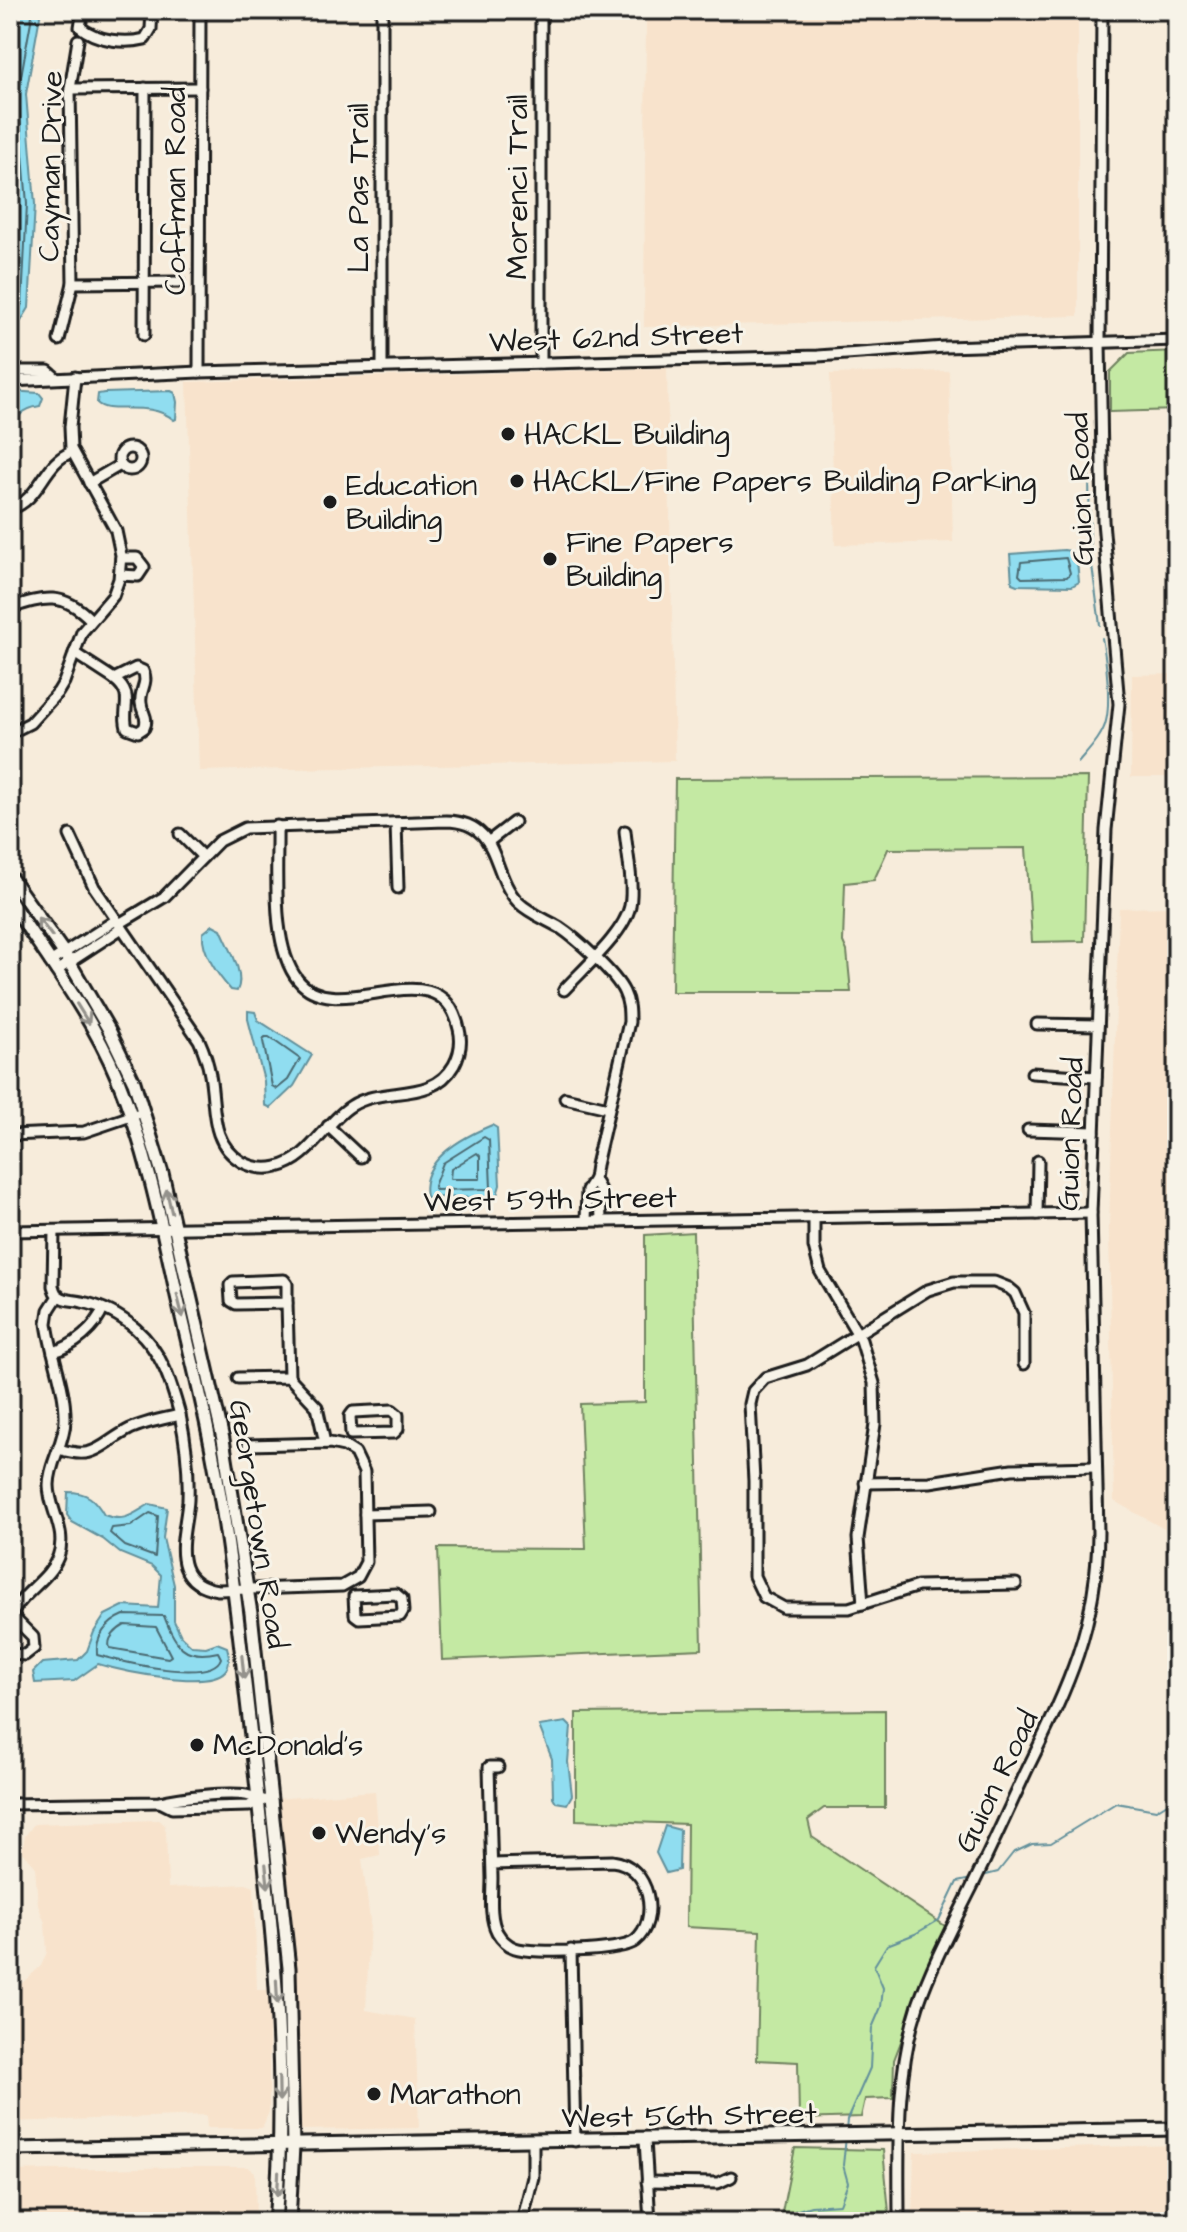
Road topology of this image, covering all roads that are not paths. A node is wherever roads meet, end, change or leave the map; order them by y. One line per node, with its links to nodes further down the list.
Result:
1 (83, 10): 2 (street, Cayman Drive)
2 (152, 10)
3 (200, 10): 9 (street, Coffman Road)
4 (382, 10): 19 (street, La Pas Trail)
5 (541, 10): 18 (street, Morenci Trail)
6 (1102, 10): 17 (street, Guion Road)
7 (78, 40): 10 (street, Cayman Drive)
8 (145, 88): 9 (street); 10 (street); 11 (street)
9 (200, 88): 21 (street, Coffman Road)
10 (70, 89): 13 (street, Cayman Drive)
11 (144, 282): 12 (street); 13 (street); 14 (street)
12 (179, 282)
13 (73, 283): 15 (street, Cayman Drive)
14 (144, 335)
15 (59, 340)
16 (1177, 340): 17 (street, West 62nd Street)
17 (1100, 342): 18 (street, West 62nd Street); 53 (street, Guion Road)
18 (541, 363): 19 (street, West 62nd Street)
19 (382, 367): 21 (street, West 62nd Street)
20 (10, 371): 22 (street, West 62nd Street)
21 (199, 372): 23 (street, West 62nd Street)
22 (55, 377): 23 (street, West 62nd Street); 24 (street, West 62nd Street)
23 (75, 377): 25 (street)
24 (10, 381)
25 (72, 452): 27 (street); 28 (street)
26 (120, 465): 27 (street)
27 (89, 483): 29 (street)
28 (10, 509)
29 (121, 558): 30 (street); 30 (street)
30 (120, 575): 32 (street)
31 (10, 608): 32 (street)
32 (91, 620): 33 (street)
33 (74, 653): 34 (street); 35 (street)
34 (114, 679): 34 (street)
35 (10, 733)
36 (514, 822): 42 (street)
37 (396, 823): 38 (street); 42 (street); 45 (street)
38 (277, 826): 43 (street); 60 (street)
39 (625, 831): 49 (street)
40 (180, 834): 43 (street)
41 (70, 835): 47 (street)
42 (488, 842): 49 (street)
43 (203, 857): 47 (street)
44 (10, 877): 48 (main road, Georgetown Road, one-way to 44)
45 (398, 888)
46 (10, 901): 50 (main road, Georgetown Road)
47 (119, 924): 48 (street); 60 (street)
48 (67, 958): 50 (street); 58 (main road, Georgetown Road)
49 (593, 958): 51 (street); 57 (street)
50 (53, 967): 59 (main road, Georgetown Road, one-way to 59)
51 (564, 990)
52 (1037, 1024): 53 (street)
53 (1098, 1025): 55 (street, Guion Road)
54 (1032, 1073): 55 (street)
55 (1096, 1077): 62 (street, Guion Road)
56 (565, 1098): 57 (street)
57 (608, 1108): 66 (street)
58 (144, 1112): 59 (street); 72 (main road, Georgetown Road, one-way to 58)
59 (131, 1117): 63 (street); 72 (main road, Georgetown Road)
60 (328, 1126): 64 (street)
61 (1028, 1130): 62 (street)
62 (1094, 1132): 67 (street, Guion Road)
63 (10, 1135)
64 (361, 1157)
65 (1038, 1161): 68 (street)
66 (594, 1179): 70 (street); 71 (street)
67 (1091, 1213): 68 (street, West 59th Street); 89 (street, Guion Road)
68 (1037, 1214): 69 (street, West 59th Street)
69 (814, 1219): 71 (street, West 59th Street); 78 (street)
70 (586, 1221): 71 (street, West 59th Street); 72 (street, West 59th Street)
71 (601, 1221)
72 (170, 1229): 74 (street, West 59th Street); 95 (main road, Georgetown Road); 96 (main road, Georgetown Road, one-way to 96)
73 (10, 1231): 74 (street, West 59th Street)
74 (54, 1231): 75 (street)
75 (58, 1296): 77 (street); 79 (street)
76 (287, 1303): 76 (street); 81 (street)
77 (103, 1309): 79 (street); 83 (street)
78 (858, 1333): 80 (street); 90 (street); 98 (street)
79 (53, 1352): 88 (street)
80 (1024, 1364)
81 (289, 1377): 82 (street); 85 (street)
82 (238, 1378)
83 (180, 1415): 88 (street); 96 (street)
84 (351, 1434): 84 (street); 87 (street)
85 (325, 1443): 86 (street); 87 (street)
86 (248, 1445)
87 (344, 1446): 92 (street)
88 (59, 1449): 99 (street)
89 (1096, 1467): 90 (street); 108 (street, Guion Road)
90 (865, 1483): 98 (street)
91 (431, 1512): 92 (street)
92 (365, 1514): 93 (street)
93 (348, 1584): 95 (street); 97 (street)
94 (1016, 1584): 98 (street)
95 (248, 1589): 96 (street); 103 (main road, Georgetown Road)
96 (234, 1590): 102 (main road, Georgetown Road, one-way to 102)
97 (354, 1596): 97 (street)
98 (863, 1604)
99 (11, 1618): 100 (street)
100 (10, 1652)
101 (498, 1767): 105 (street)
102 (258, 1801): 103 (street); 104 (street); 112 (main road, Georgetown Road, one-way to 112)
103 (272, 1801): 113 (main road, Georgetown Road)
104 (10, 1804)
105 (492, 1864): 106 (street); 106 (street)
106 (571, 1950): 110 (street)
107 (1177, 2129): 108 (main road, West 56th Street)
108 (899, 2135): 109 (main road, West 56th Street); 121 (street, Guion Road)
109 (645, 2140): 110 (main road, West 56th Street); 116 (street)
110 (575, 2141): 111 (main road, West 56th Street)
111 (533, 2142): 113 (main road, West 56th Street); 119 (street)
112 (279, 2146): 113 (main road, West 56th Street); 114 (main road, West 56th Street); 117 (main road, Georgetown Road, one-way to 117)
113 (293, 2146): 118 (main road, Georgetown Road)
114 (10, 2149)
115 (731, 2177): 116 (street)
116 (647, 2182): 120 (street)
117 (275, 2222)
118 (289, 2222)
119 (522, 2222)
120 (650, 2222)
121 (899, 2222)

